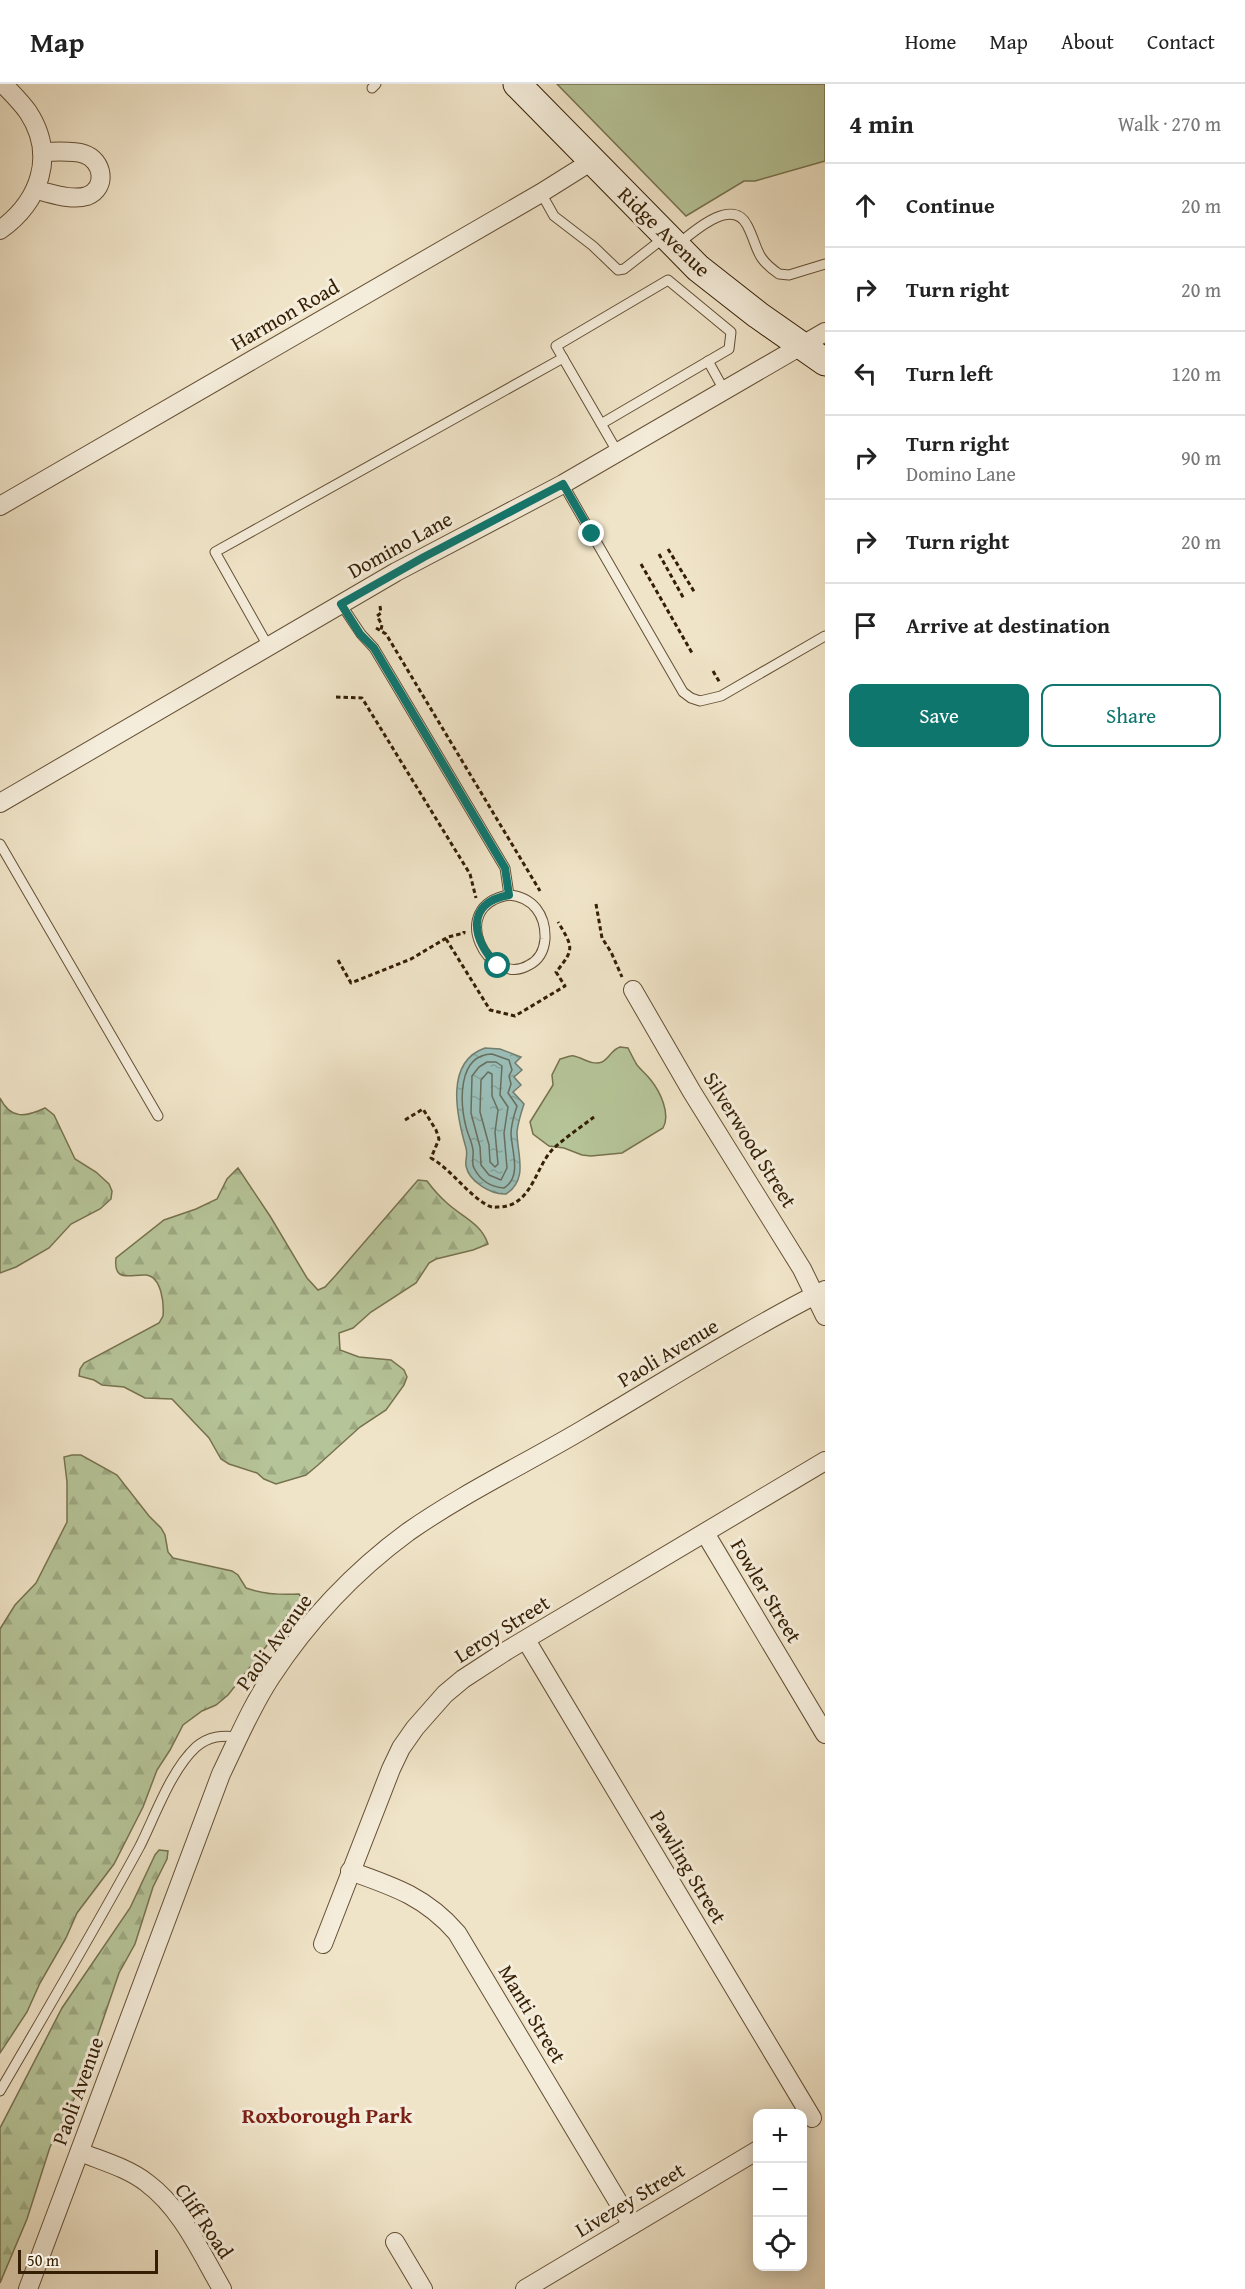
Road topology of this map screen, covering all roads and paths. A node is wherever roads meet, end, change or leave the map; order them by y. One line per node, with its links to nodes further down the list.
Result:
1 (3, 84): 3 (street)
2 (517, 84): 4 (main road, Ridge Avenue)
3 (42, 152): 5 (street); 5 (street)
4 (592, 161): 6 (street, Harmon Road); 8 (main road, Ridge Avenue)
5 (36, 190): 7 (street)
6 (541, 193): 8 (lane); 19 (street, Harmon Road)
7 (0, 230)
8 (671, 241): 9 (lane); 11 (main road, Ridge Avenue)
9 (825, 264)
10 (825, 332): 11 (street, Domino Lane)
11 (801, 346): 14 (main road, Ridge Avenue); 15 (street, Domino Lane)
12 (563, 358): 13 (lane); 16 (lane); 29 (lane)
13 (708, 361): 15 (lane); 16 (lane)
14 (825, 362)
15 (724, 390): 17 (street, Domino Lane)
16 (601, 424): 17 (lane)
17 (618, 453): 18 (street, Domino Lane)
18 (563, 484): 25 (street, Domino Lane); 28 (lane)
19 (0, 506)
20 (668, 549): 23 (path)
21 (659, 554): 24 (path)
22 (641, 564): 30 (path)
23 (694, 593)
24 (684, 599)
25 (341, 604): 29 (street, Domino Lane); 34 (lane)
26 (380, 606): 27 (path)
27 (381, 630)
28 (825, 636)
29 (268, 646): 32 (street, Domino Lane)
30 (692, 653)
31 (336, 697): 36 (path)
32 (0, 804)
33 (0, 844): 40 (lane)
34 (509, 895): 34 (lane)
35 (596, 903): 39 (path)
36 (469, 905)
37 (464, 922): 38 (path)
38 (338, 960)
39 (633, 990): 43 (street, Silverwood Street)
40 (158, 1116)
41 (594, 1117): 42 (path)
42 (405, 1120)
43 (820, 1292): 44 (street, Silverwood Street); 49 (street, Paoli Avenue)
44 (825, 1316)
45 (825, 1461): 46 (street, Leroy Street)
46 (705, 1533): 47 (street, Leroy Street); 48 (street, Fowler Street)
47 (526, 1640): 50 (street, Leroy Street); 53 (street, Pawling Street)
48 (825, 1734)
49 (238, 1737): 52 (lane); 54 (street, Paoli Avenue)
50 (351, 1871): 51 (street, Leroy Street); 56 (street, Manti Street)
51 (323, 1944)
52 (0, 2091)
53 (813, 2117)
54 (80, 2152): 58 (street, Paoli Avenue); 59 (street, Cliff Road)
55 (753, 2153): 56 (street, Livezey Street)
56 (632, 2225): 61 (street, Livezey Street)
57 (395, 2242): 60 (street)
58 (28, 2289)
59 (222, 2289)
60 (423, 2289)
61 (525, 2289)

